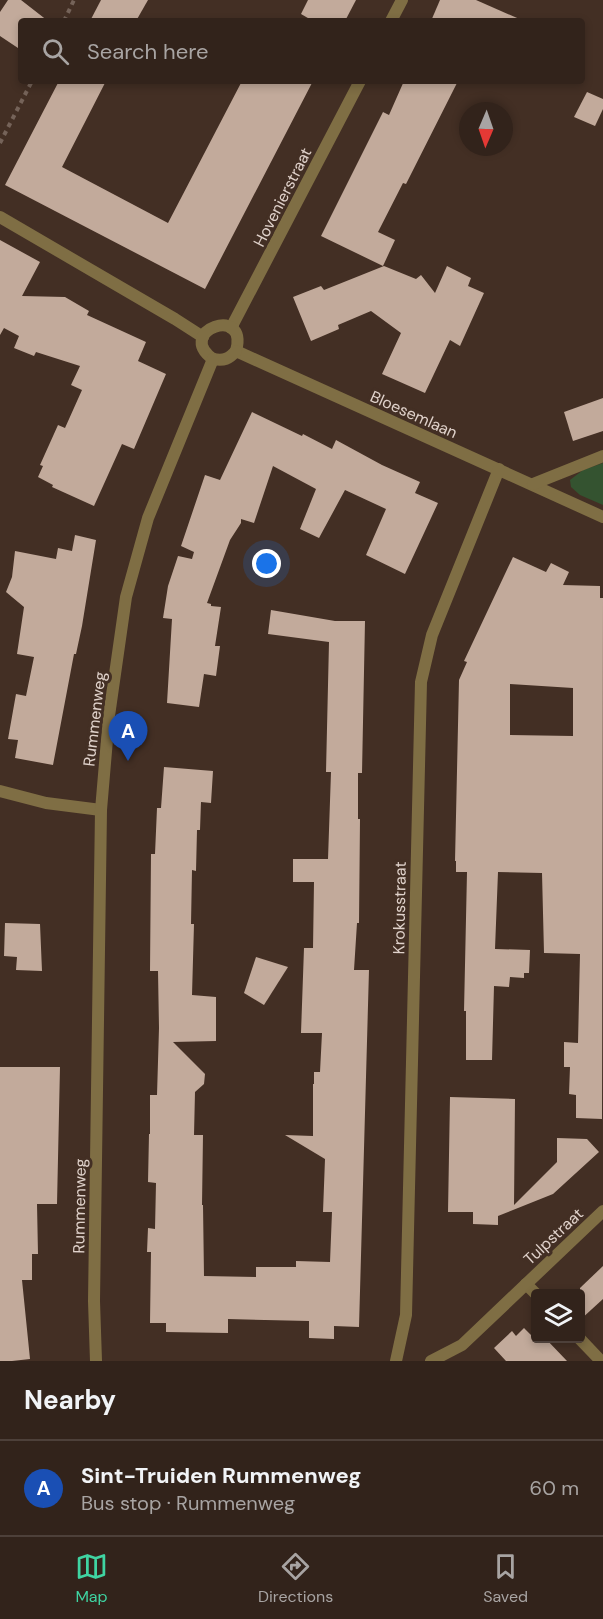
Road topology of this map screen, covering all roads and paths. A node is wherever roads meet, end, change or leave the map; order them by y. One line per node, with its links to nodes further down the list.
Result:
1 (74, 0): 3 (path)
2 (402, 0): 4 (street)
3 (65, 18)
4 (393, 18)
5 (30, 84): 7 (path)
6 (358, 84): 9 (street, Hovenierstraat)
7 (0, 143)
8 (0, 217): 10 (street)
9 (231, 328): 10 (street); 11 (street)
10 (203, 337): 12 (street)
11 (236, 351): 12 (street); 14 (street, Bloesemlaan)
12 (213, 359): 18 (street, Rummenweg)
13 (603, 456): 15 (street)
14 (499, 469): 15 (street, Bloesemlaan); 24 (street, Krokusstraat)
15 (533, 484): 16 (street, Bloesemlaan)
16 (603, 517)
17 (0, 791): 18 (street)
18 (101, 810): 23 (street, Rummenweg)
19 (603, 1211): 20 (street, Tulpstraat)
20 (526, 1284): 21 (street, Tulpstraat); 25 (street, Tulpstraat)
21 (531, 1289)
22 (584, 1343): 26 (street)
23 (96, 1361)
24 (396, 1361)
25 (430, 1361)
26 (601, 1361)

